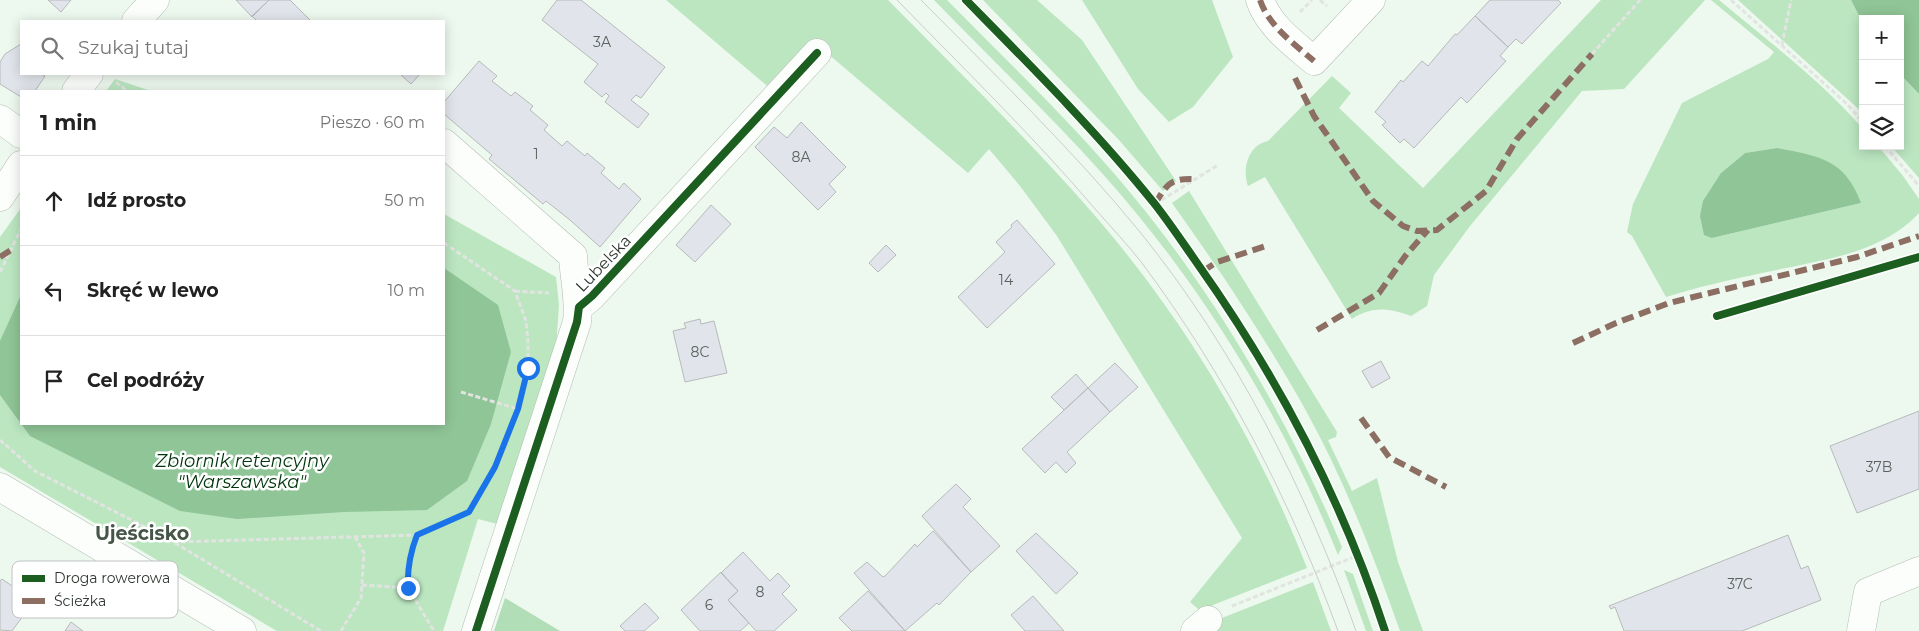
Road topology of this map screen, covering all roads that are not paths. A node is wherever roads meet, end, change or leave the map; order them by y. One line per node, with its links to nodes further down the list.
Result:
1 (155, 0): 4 (street)
2 (1260, 0): 3 (street)
3 (1371, 0)
4 (137, 20)
5 (817, 53): 13 (street, Lubelska)
6 (100, 76): 7 (street)
7 (78, 90)
8 (0, 119): 9 (street)
9 (20, 133)
10 (445, 144): 13 (street)
11 (20, 167): 12 (street)
12 (0, 197)
13 (579, 306): 19 (street, Lubelska)
14 (0, 487): 15 (street)
15 (124, 561)
16 (1919, 571): 20 (street)
17 (178, 593): 18 (street)
18 (242, 631)
19 (476, 631)
20 (1861, 631)

